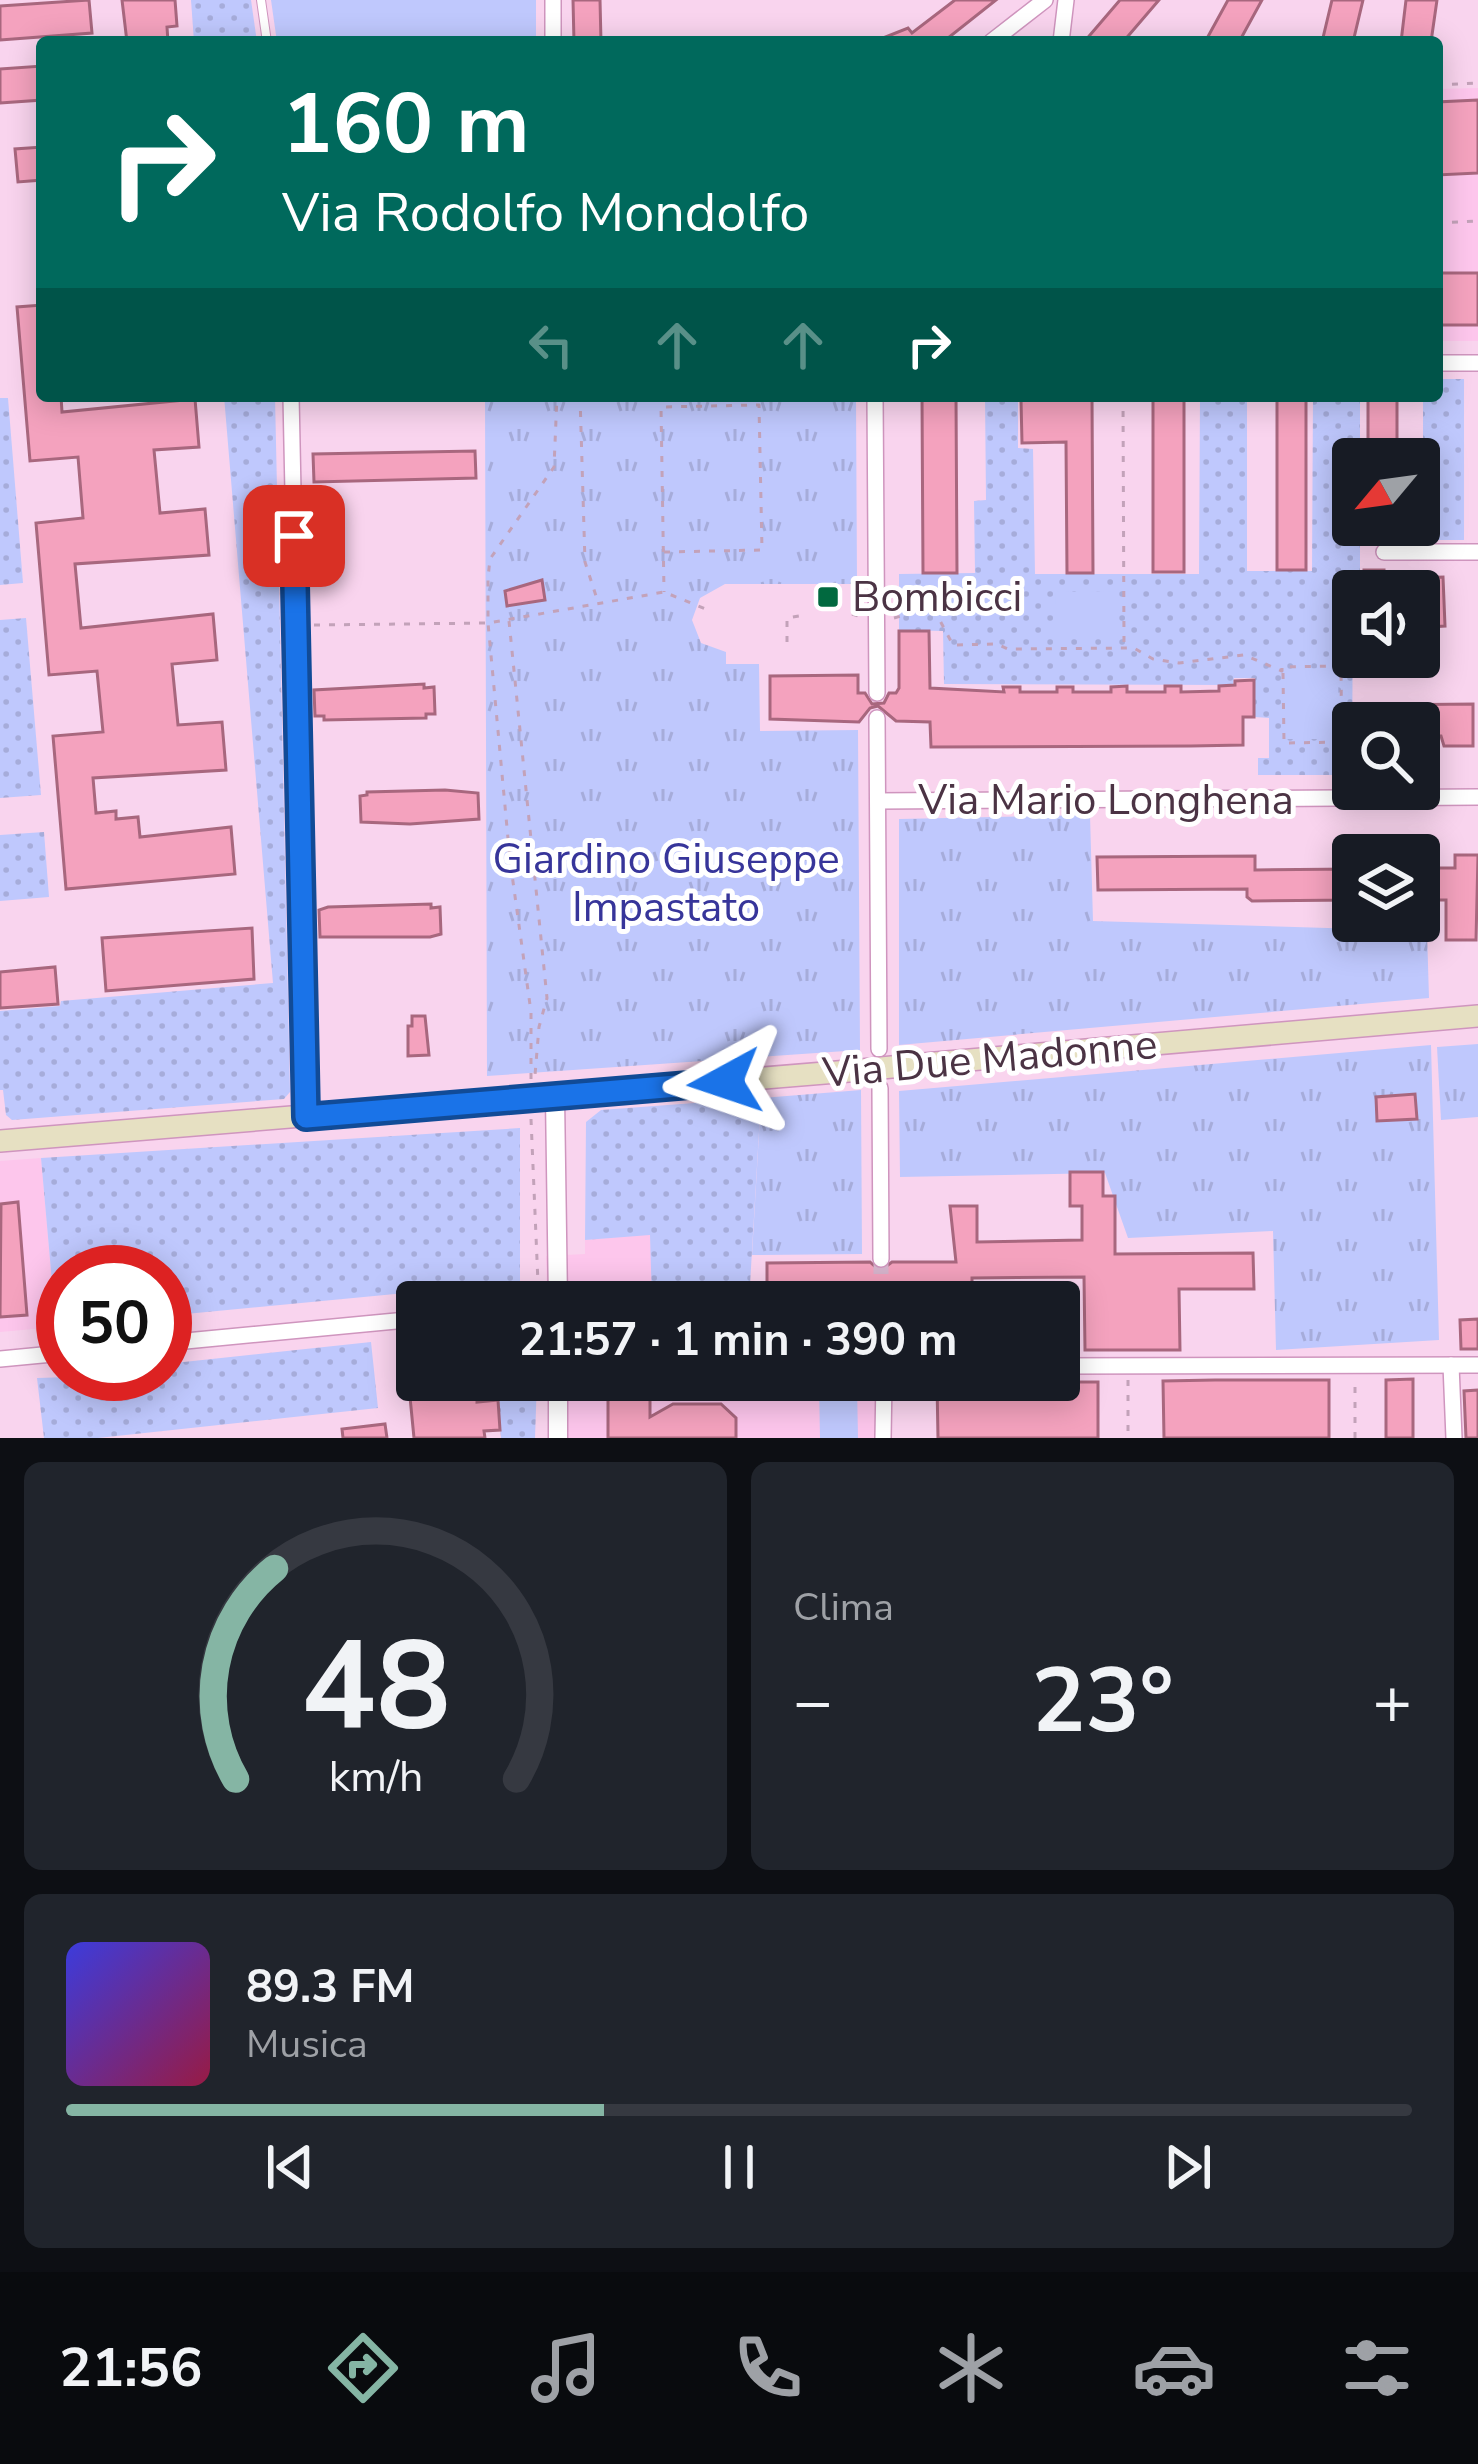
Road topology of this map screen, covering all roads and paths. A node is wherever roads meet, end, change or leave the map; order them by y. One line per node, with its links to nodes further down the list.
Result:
1 (261, 0): 5 (lane)
2 (553, 0): 6 (street)
3 (1045, 0): 7 (street)
4 (1066, 0): 8 (street)
5 (266, 36)
6 (553, 36)
7 (999, 36)
8 (1062, 36)
9 (1478, 83): 10 (path)
10 (1443, 85)
11 (1478, 221): 12 (path)
12 (1443, 223)
13 (1443, 363): 14 (street)
14 (1478, 363)
15 (291, 402): 44 (street)
16 (557, 402): 29 (path)
17 (580, 402): 24 (path)
18 (875, 402): 34 (street)
19 (1123, 402): 32 (path)
20 (664, 551): 20 (path); 23 (path)
21 (1384, 552): 22 (street)
22 (1478, 552)
23 (664, 592): 24 (path); 25 (path)
24 (598, 604): 28 (path)
25 (708, 610)
26 (804, 615): 31 (path)
27 (894, 618): 32 (path)
28 (509, 620): 29 (path); 29 (path)
29 (488, 623): 30 (path)
30 (308, 625)
31 (787, 642)
32 (1124, 648): 33 (path)
33 (1282, 671): 35 (path); 37 (path)
34 (877, 693)
35 (1341, 702)
36 (877, 718): 39 (street)
37 (1332, 742)
38 (1478, 797): 39 (street, Via Mario Longhena)
39 (878, 801): 41 (street)
40 (1478, 1016): 43 (main road, Via Due Madonne, bridge)
41 (879, 1049)
42 (880, 1088): 47 (street)
43 (555, 1097): 44 (main road, Via Due Madonne); 49 (street)
44 (306, 1117): 46 (main road, Via Due Madonne)
45 (531, 1124): 48 (path)
46 (0, 1142)
47 (880, 1259)
48 (538, 1281)
49 (558, 1281)
50 (396, 1321): 51 (street)
51 (192, 1340)
52 (36, 1356): 53 (street)
53 (0, 1359)
54 (1451, 1365): 55 (street); 58 (street); 65 (street)
55 (1478, 1365)
56 (1080, 1366): 57 (street)
57 (1128, 1366): 58 (street); 63 (path)
58 (1355, 1366): 64 (path)
59 (559, 1401): 61 (street)
60 (884, 1401): 62 (street)
61 (559, 1438)
62 (883, 1438)
63 (1128, 1438)
64 (1355, 1438)
65 (1454, 1438)

